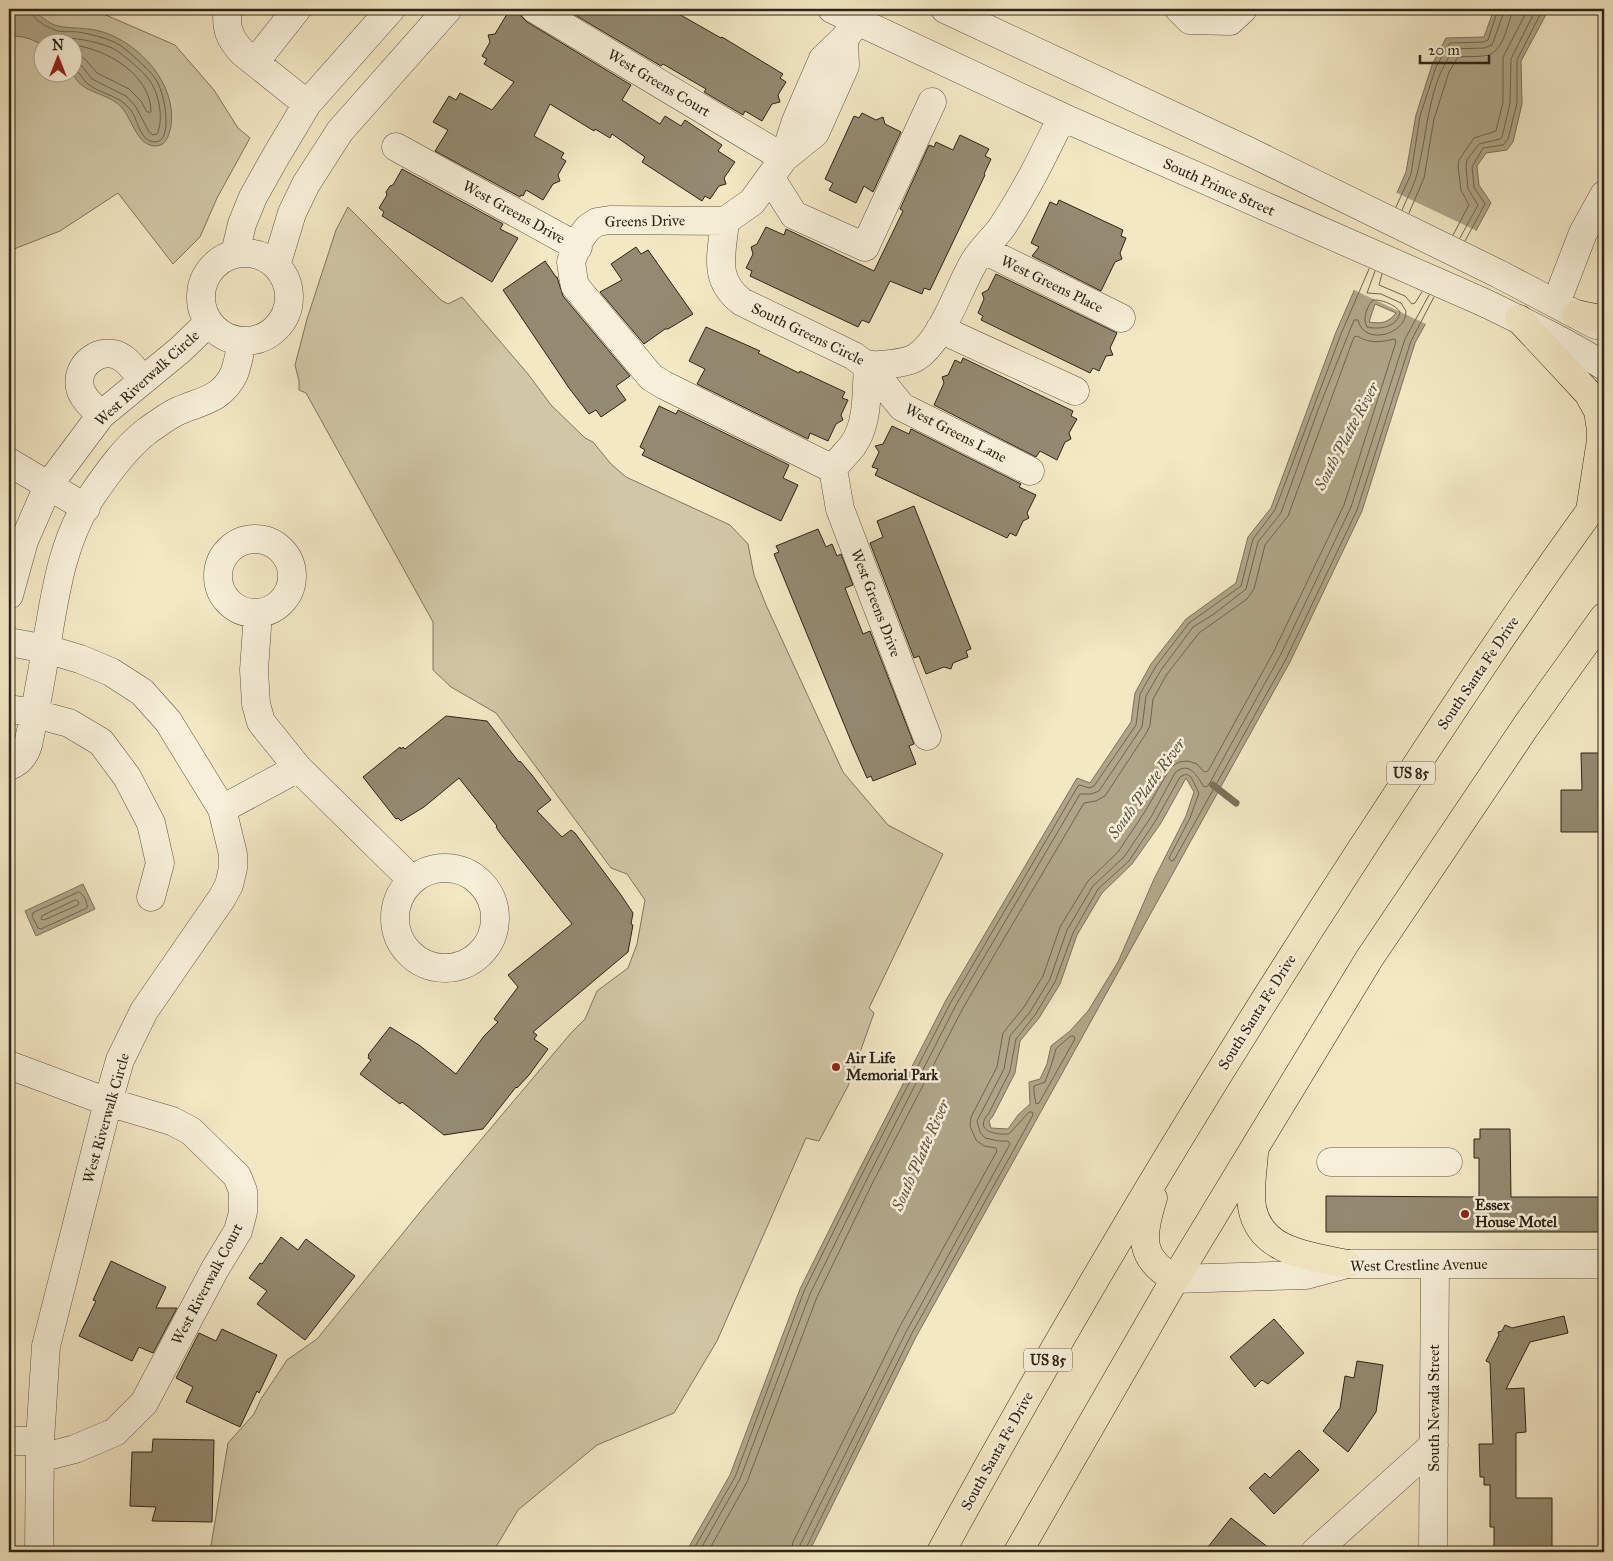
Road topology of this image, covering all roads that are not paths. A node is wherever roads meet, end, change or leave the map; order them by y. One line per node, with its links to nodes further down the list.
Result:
1 (228, 9): 10 (street)
2 (297, 9): 10 (street)
3 (391, 9): 12 (street)
4 (448, 9): 21 (street)
5 (535, 9): 15 (street, West Greens Court)
6 (945, 9): 22 (street)
7 (1179, 9): 8 (street)
8 (1243, 9)
9 (849, 19): 13 (street, South Prince Street); 15 (street)
10 (255, 62): 12 (street)
11 (932, 102): 15 (street)
12 (307, 104): 20 (street)
13 (1062, 117): 19 (street, South Greens Circle); 24 (street, South Prince Street)
14 (396, 147): 18 (street, West Greens Drive)
15 (777, 168): 17 (street)
16 (1604, 195): 22 (street)
17 (725, 221): 18 (street, Greens Drive); 30 (street, South Greens Circle)
18 (578, 247): 36 (street, West Greens Drive)
19 (984, 250): 23 (street, West Greens Place); 27 (street, South Greens Circle)
20 (235, 253): 21 (street); 26 (street, West Riverwalk Circle)
21 (276, 266): 29 (street)
22 (1566, 308): 25 (highway); 28 (street)
23 (1121, 318)
24 (1519, 319): 31 (street, South Prince Street); 39 (highway)
25 (1604, 320)
26 (208, 323): 29 (street, West Riverwalk Circle); 32 (street, West Riverwalk Circle)
27 (940, 329): 30 (street, South Greens Circle); 33 (street)
28 (1604, 329)
29 (242, 341): 40 (street)
30 (868, 364): 36 (street); 37 (street, West Greens Lane)
31 (1604, 366)
32 (142, 380): 34 (street, West Riverwalk Circle); 34 (street)
33 (1075, 391)
34 (101, 415): 38 (street, West Riverwalk Circle)
35 (9, 462): 38 (street)
36 (833, 469): 47 (street, West Greens Drive)
37 (1030, 471)
38 (48, 486): 40 (street); 41 (street, West Riverwalk Circle)
39 (1597, 501): 58 (highway, South Santa Fe Drive / US 85)
40 (86, 508): 45 (street)
41 (9, 595)
42 (258, 613): 49 (street)
43 (1604, 617): 55 (highway)
44 (9, 642): 45 (street, West Riverwalk Circle)
45 (46, 649): 46 (street); 50 (street, West Riverwalk Circle)
46 (25, 719): 48 (street); 52 (street)
47 (926, 736)
48 (9, 766)
49 (298, 768): 50 (street); 51 (street)
50 (222, 808): 54 (street, West Riverwalk Circle)
51 (412, 880)
52 (151, 897)
53 (9, 1065): 54 (street, West Riverwalk Court)
54 (108, 1102): 65 (street, West Riverwalk Circle); 65 (street, West Riverwalk Court)
55 (1254, 1148): 59 (highway); 62 (highway)
56 (1331, 1162): 57 (street)
57 (1448, 1162)
58 (1161, 1170): 62 (highway); 67 (highway, South Santa Fe Drive / US 85)
59 (1347, 1264): 60 (street, West Crestline Avenue); 62 (street, West Crestline Avenue)
60 (1434, 1264): 61 (street, West Crestline Avenue); 64 (street, South Nevada Street)
61 (1604, 1264)
62 (1175, 1279): 68 (highway)
63 (9, 1441): 65 (street, West Riverwalk Court)
64 (1434, 1445): 69 (street); 70 (street, South Nevada Street)
65 (40, 1450): 66 (street, West Riverwalk Circle)
66 (39, 1552)
67 (941, 1552)
68 (1018, 1552)
69 (1315, 1552)
70 (1433, 1552)

